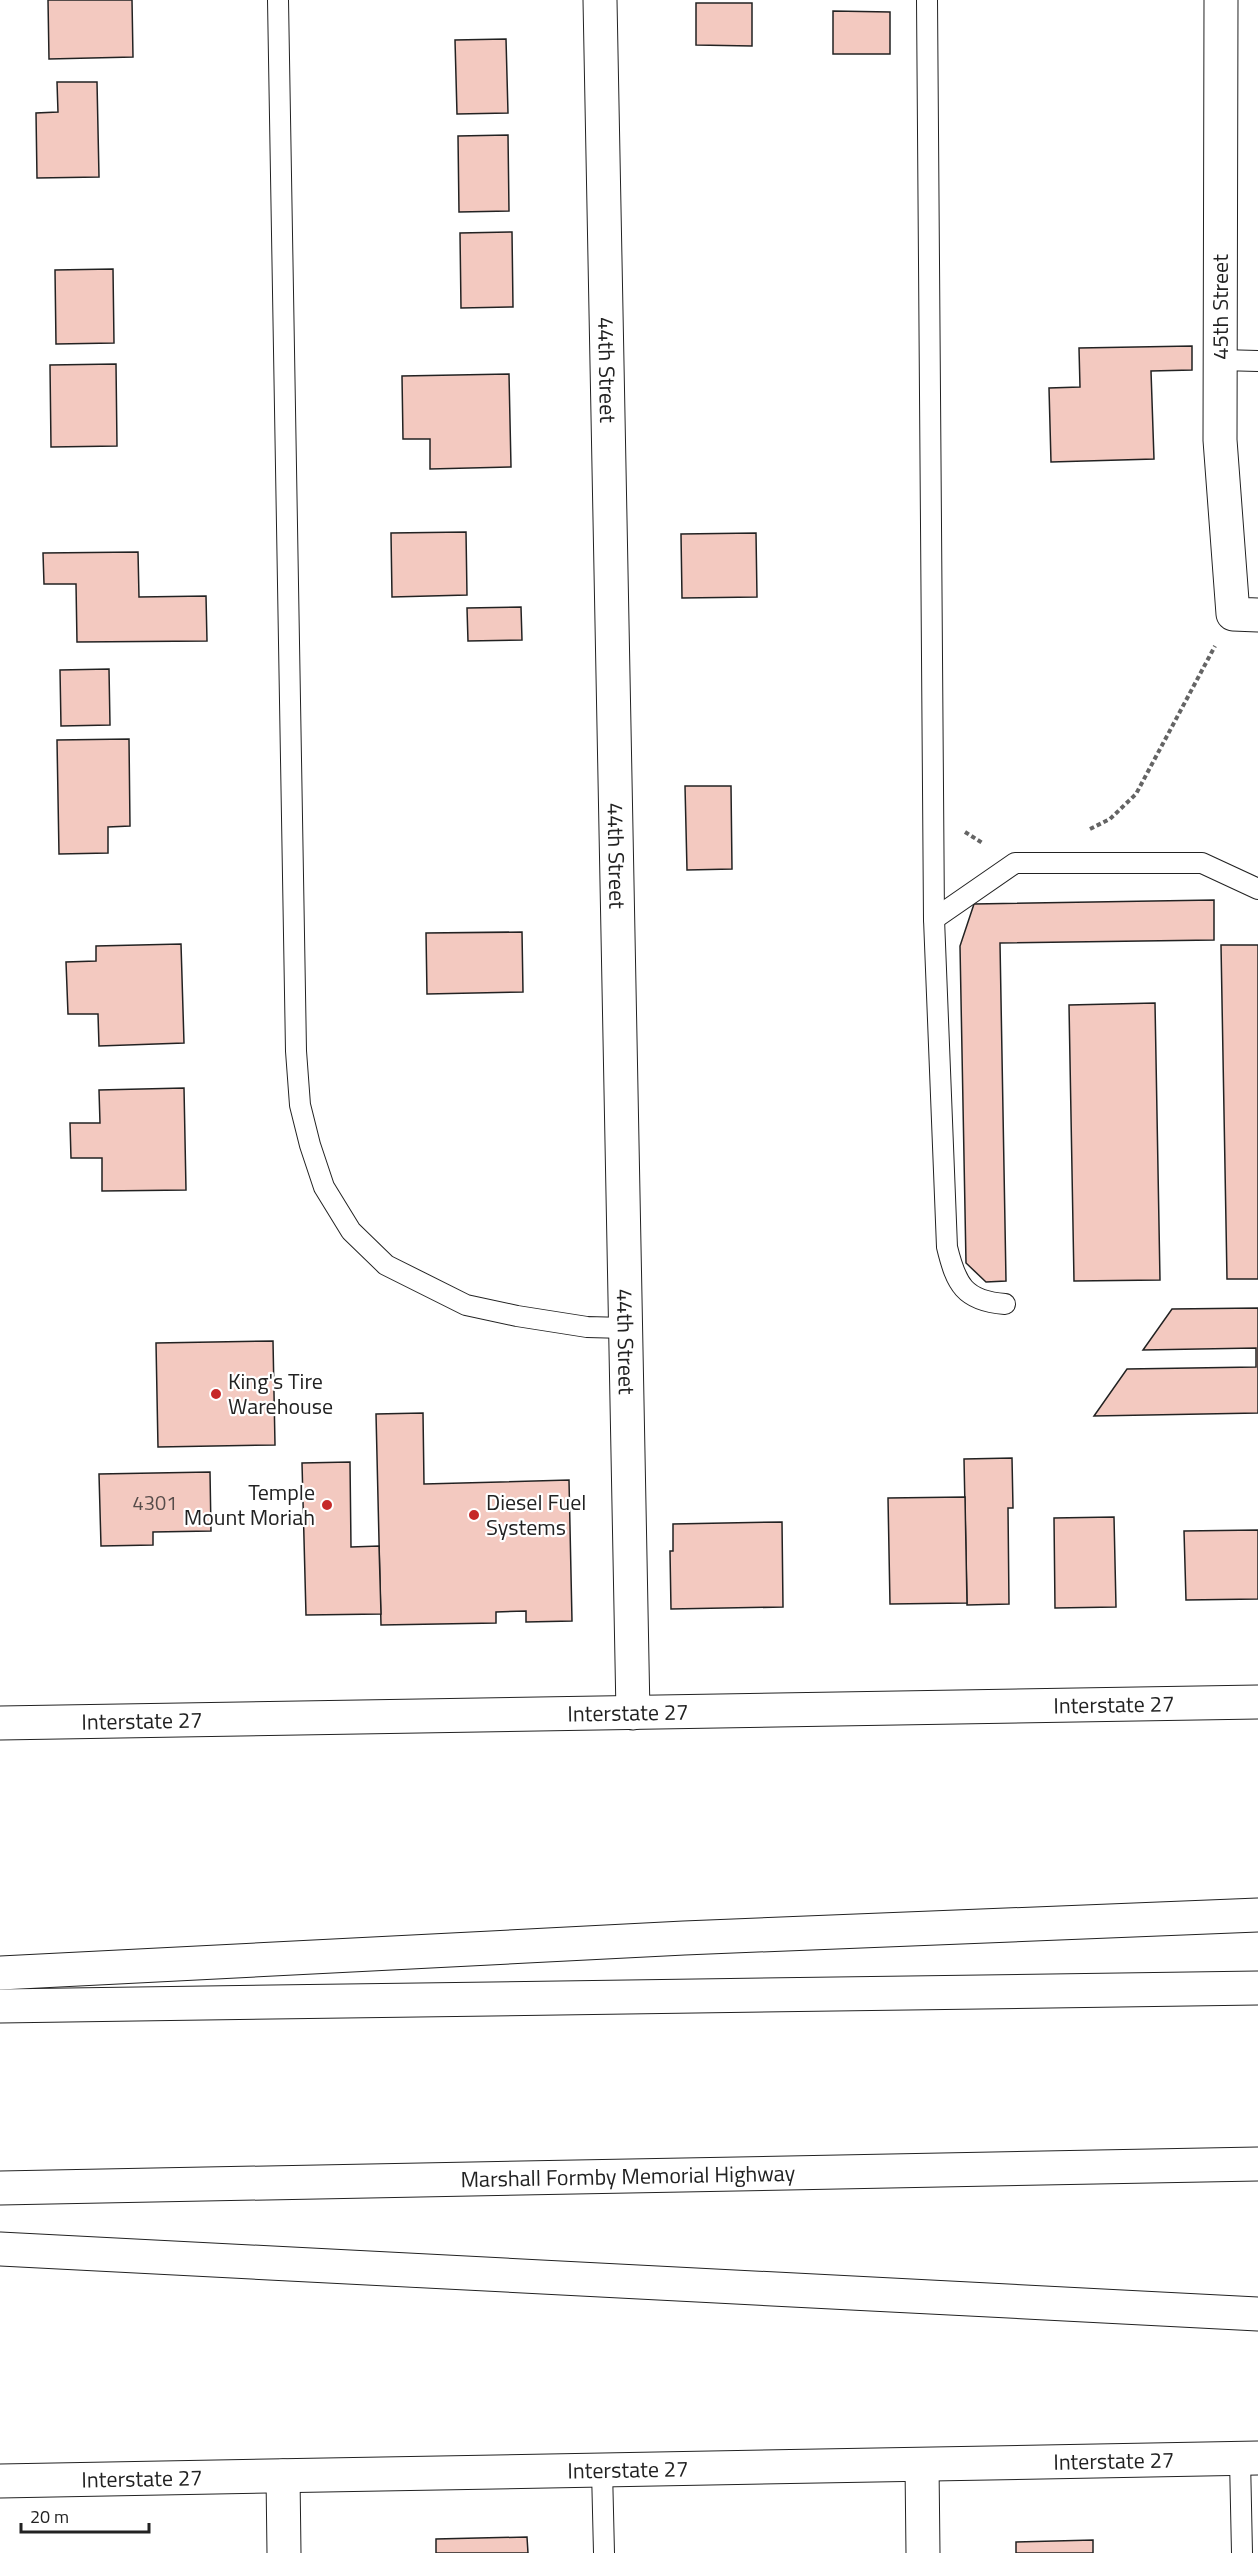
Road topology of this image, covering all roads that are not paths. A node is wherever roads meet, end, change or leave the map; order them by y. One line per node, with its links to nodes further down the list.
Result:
1 (278, 0): 11 (lane)
2 (600, 0): 11 (main road, 44th Street)
3 (927, 0): 9 (lane)
4 (1221, 0): 5 (main road, 45th Street)
5 (1220, 360): 6 (lane); 7 (main road, 45th Street)
6 (1258, 361)
7 (1245, 614)
8 (1258, 888): 9 (lane)
9 (934, 919): 10 (lane)
10 (1005, 1304)
11 (626, 1328): 13 (main road, 44th Street)
12 (1258, 1702): 13 (main road, Interstate 27)
13 (633, 1713): 14 (main road, Interstate 27)
14 (0, 1723)
15 (1258, 1915): 16 (main road)
16 (0, 1972)
17 (1258, 1988): 18 (main road)
18 (0, 2006)
19 (1258, 2164): 20 (main road, Marshall Formby Memorial Highway)
20 (0, 2187)
21 (0, 2249): 22 (main road)
22 (1258, 2314)
23 (1249, 2458): 24 (main road, Interstate 27); 31 (lane)
24 (922, 2465): 25 (main road, Interstate 27); 30 (main road)
25 (602, 2470): 26 (main road, Interstate 27); 29 (lane)
26 (283, 2476): 27 (main road, Interstate 27); 28 (main road)
27 (0, 2481)
28 (284, 2553)
29 (604, 2553)
30 (924, 2553)
31 (1242, 2553)

